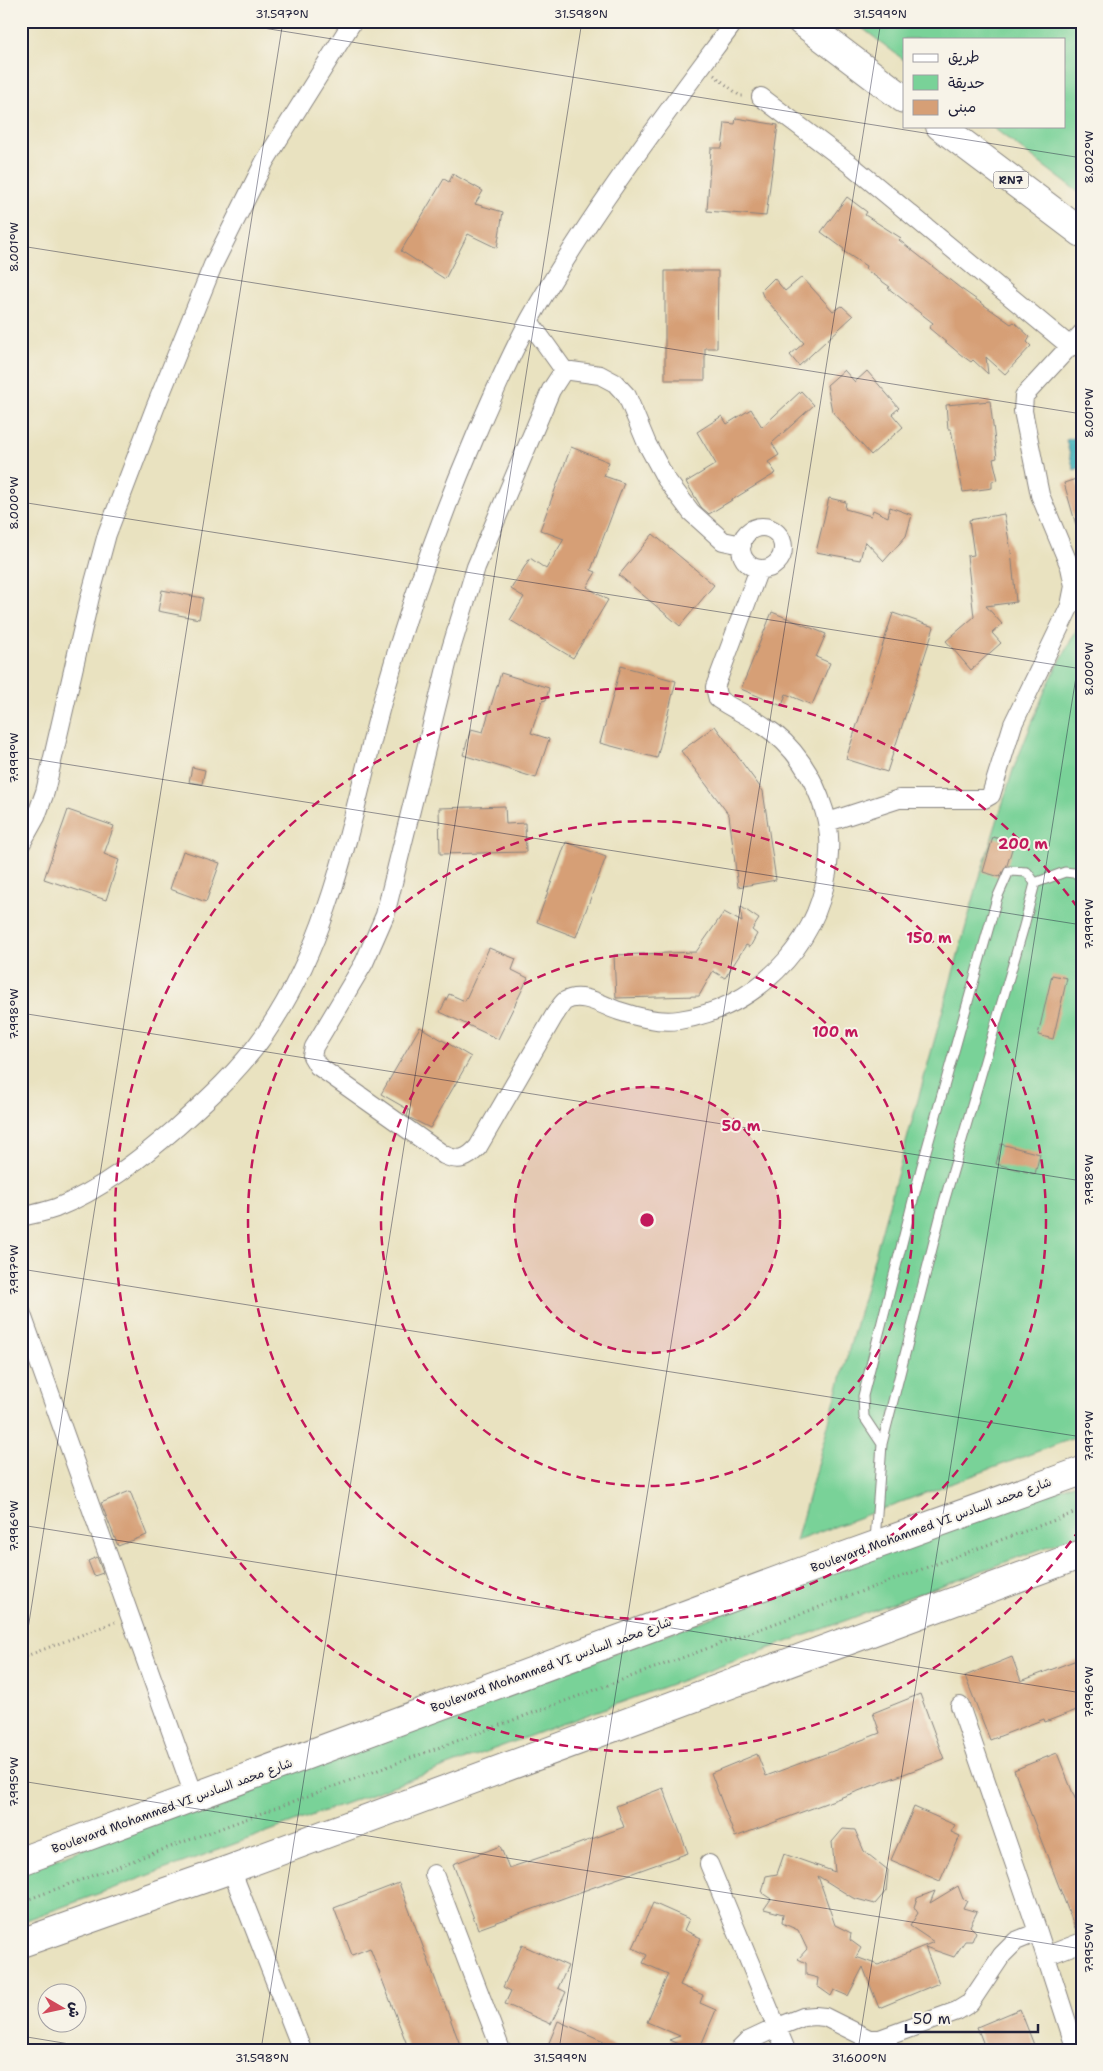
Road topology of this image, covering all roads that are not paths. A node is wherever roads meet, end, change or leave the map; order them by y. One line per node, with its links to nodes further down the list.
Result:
1 (353, 21): 14 (street)
2 (734, 21): 8 (street)
3 (801, 21): 5 (main road)
4 (760, 96): 9 (street)
5 (903, 99)
6 (943, 128): 7 (main road, RN7)
7 (1082, 234)
8 (529, 320): 10 (street); 17 (street)
9 (1076, 340): 13 (street)
10 (564, 370): 11 (street); 13 (street)
11 (742, 544): 12 (street); 12 (street)
12 (759, 569): 13 (street)
13 (828, 822)
14 (21, 844)
15 (1082, 874): 16 (lane)
16 (1035, 883): 19 (lane); 19 (lane)
17 (21, 1217)
18 (21, 1312): 24 (street)
19 (882, 1444): 21 (lane)
20 (1082, 1471): 21 (main road, Boulevard Mohammed VI شارع محمد السادس)
21 (874, 1546): 24 (main road, Boulevard Mohammed VI شارع محمد السادس)
22 (1082, 1554): 27 (main road)
23 (960, 1706): 29 (street)
24 (195, 1798): 25 (main road, Boulevard Mohammed VI شارع محمد السادس)
25 (21, 1861)
26 (709, 1864): 33 (street)
27 (231, 1869): 31 (main road); 34 (street)
28 (434, 1874): 35 (street)
29 (1038, 1932): 32 (street); 33 (street)
30 (1082, 1942): 32 (street)
31 (21, 1943)
32 (1046, 1956): 38 (street)
33 (778, 2027): 36 (street); 37 (street)
34 (302, 2050)
35 (500, 2050)
36 (739, 2050)
37 (786, 2050)
38 (1076, 2050)

